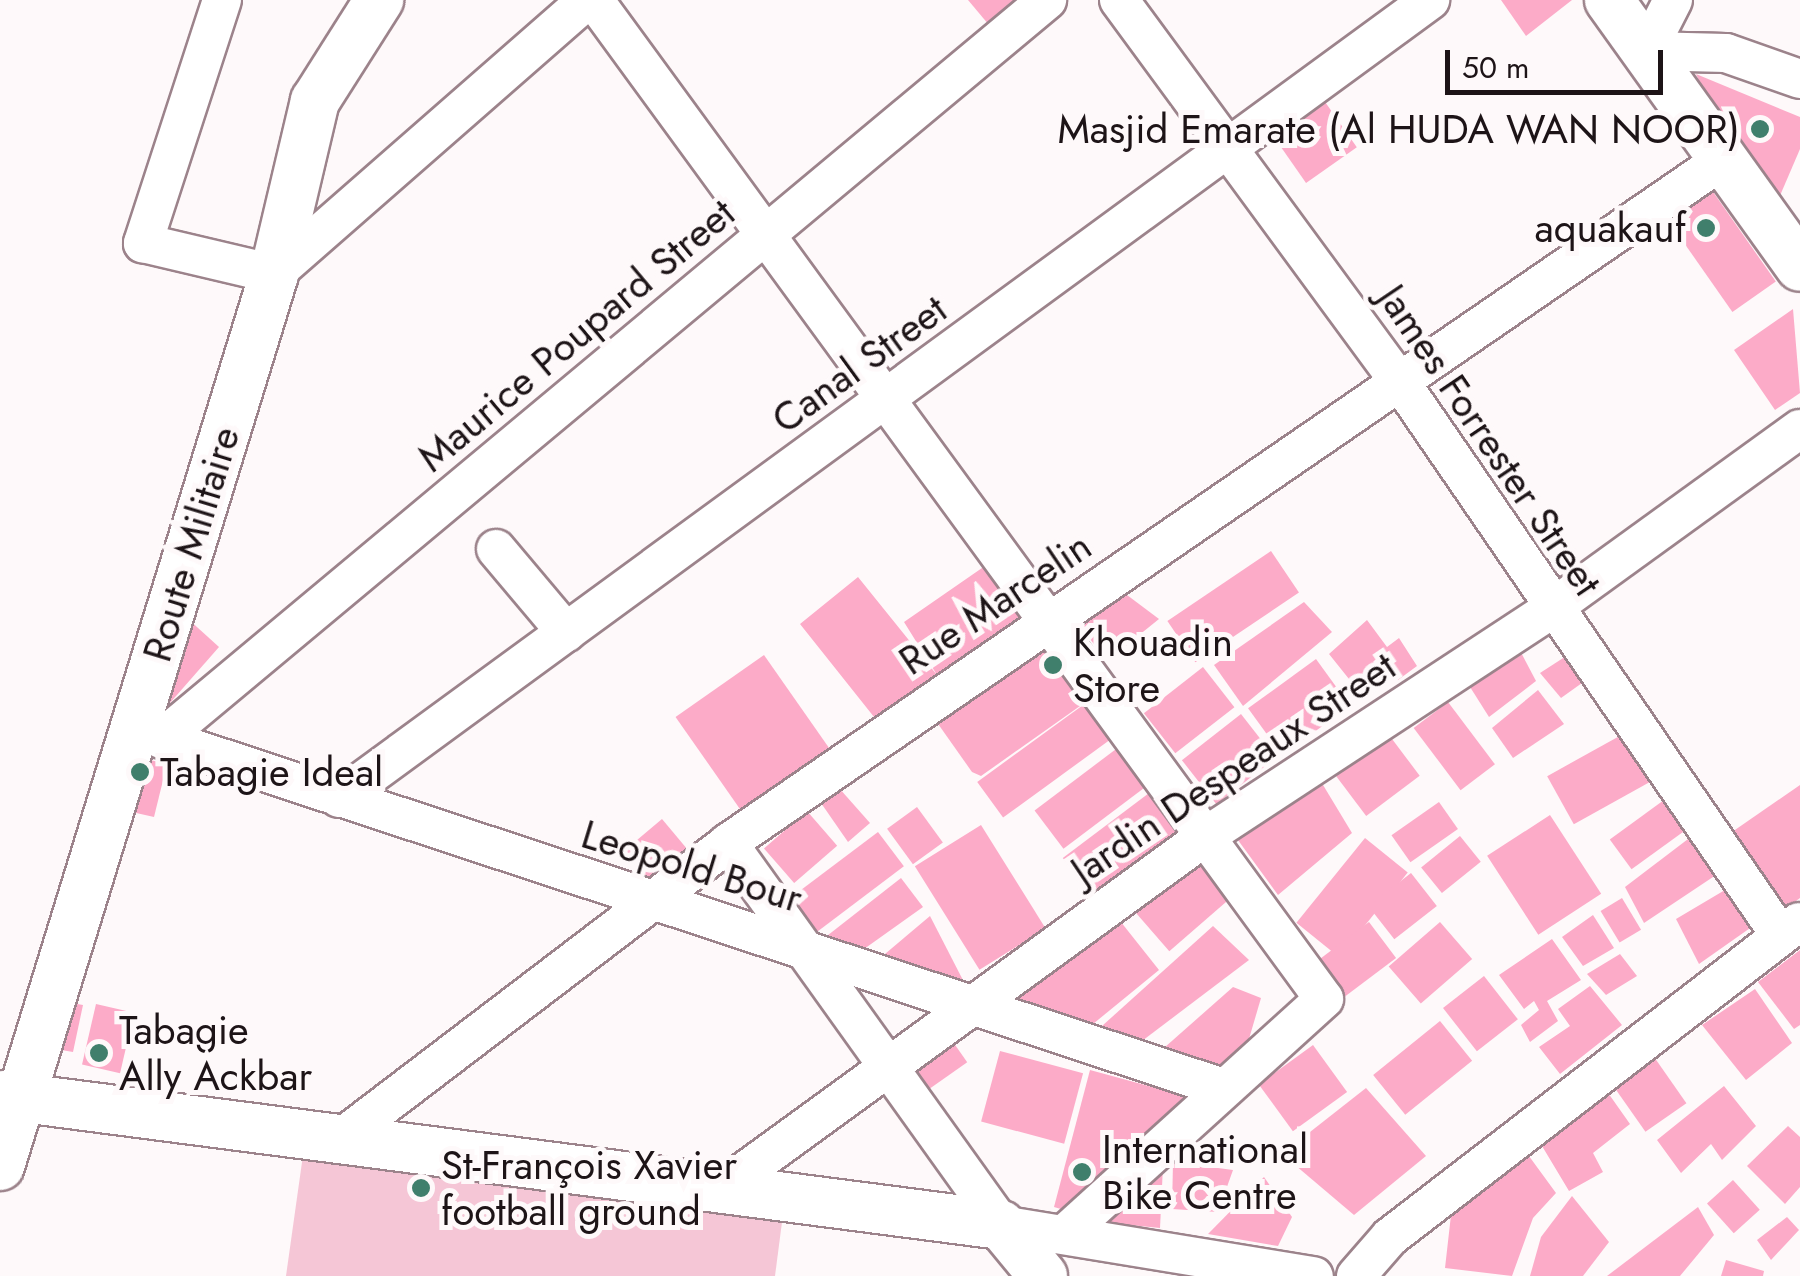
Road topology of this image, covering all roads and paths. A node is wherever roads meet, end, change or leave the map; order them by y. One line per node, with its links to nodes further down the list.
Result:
1 (222, 0): 15 (street)
2 (379, 0): 15 (main road, Route Militaire)
3 (590, 0): 13 (street); 15 (street)
4 (1047, 0): 13 (street, Maurice Poupard Street)
5 (1119, 0): 11 (street, James Forrester Street)
6 (1430, 0): 11 (street, Canal Street)
7 (1609, 0): 9 (main road)
8 (1673, 0): 9 (street)
9 (1648, 51): 10 (street); 12 (main road)
10 (1800, 79)
11 (1230, 150): 16 (street, James Forrester Street); 17 (street, Canal Street)
12 (1721, 160): 14 (main road); 16 (street, Rue Marcelin)
13 (768, 234): 17 (street); 23 (street, Maurice Poupard Street)
14 (1800, 267)
15 (274, 274): 23 (main road, Route Militaire)
16 (1403, 386): 20 (street, James Forrester Street); 21 (street, Rue Marcelin)
17 (888, 399): 21 (street); 22 (street, Canal Street)
18 (1800, 429): 20 (street, Jardin Despeaux Street)
19 (496, 549): 22 (street)
20 (1550, 609): 25 (street, Jardin Despeaux Street); 28 (street, James Forrester Street)
21 (1048, 619): 25 (street); 26 (street, Rue Marcelin)
22 (566, 632): 24 (street, Canal Street)
23 (148, 734): 24 (street, Leopold Bour); 33 (main road, Route Militaire)
24 (339, 798): 27 (street, Leopold Bour)
25 (1206, 836): 30 (street, Jardin Despeaux Street); 32 (street)
26 (728, 843): 27 (street, Rue Marcelin); 29 (street)
27 (650, 902): 29 (street, Leopold Bour); 34 (street, Rue Marcelin)
28 (1790, 928): 43 (street)
29 (794, 945): 30 (street, Leopold Bour); 31 (street)
30 (968, 1005): 31 (street, Jardin Despeaux Street); 32 (street, Leopold Bour)
31 (884, 1066): 36 (street, Jardin Despeaux Street); 37 (street)
32 (1223, 1088): 38 (street)
33 (9, 1096): 34 (main road); 35 (main road, Route Militaire)
34 (336, 1142): 36 (main road)
35 (0, 1166)
36 (722, 1188): 37 (main road)
37 (1001, 1224): 38 (street); 40 (main road)
38 (1065, 1234): 39 (street)
39 (1165, 1248): 41 (street); 42 (street)
40 (1043, 1276)
41 (1132, 1276)
42 (1314, 1276)
43 (1356, 1276)

